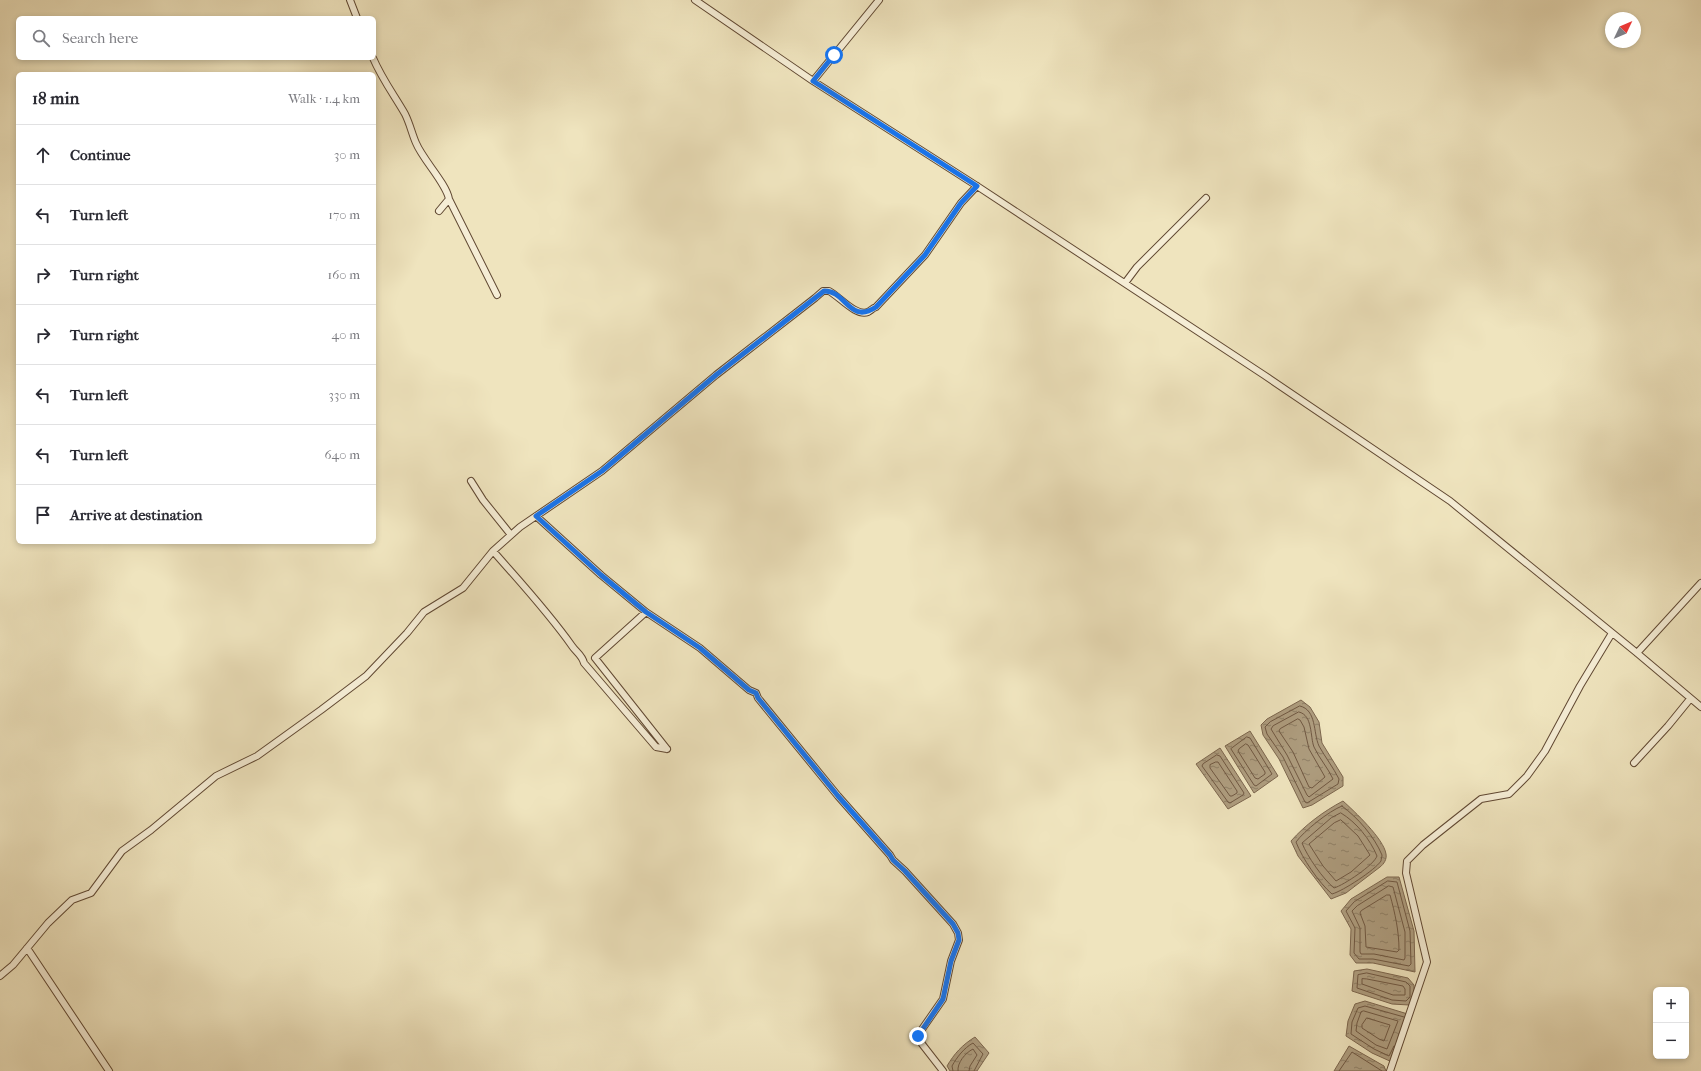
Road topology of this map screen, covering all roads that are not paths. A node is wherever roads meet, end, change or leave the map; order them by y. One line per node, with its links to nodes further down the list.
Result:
1 (350, 0): 4 (street)
2 (695, 0): 6 (street)
3 (878, 0): 6 (street)
4 (356, 16)
5 (375, 60): 9 (street)
6 (813, 81): 7 (street)
7 (977, 186): 11 (street); 14 (street)
8 (1206, 198): 11 (street)
9 (449, 199): 10 (street); 12 (street)
10 (439, 211)
11 (1125, 283): 19 (street)
12 (497, 295)
13 (471, 480): 15 (street)
14 (536, 516): 15 (street); 18 (street)
15 (511, 535): 16 (street)
16 (493, 551): 18 (street); 24 (street)
17 (1701, 583): 20 (street)
18 (646, 612): 27 (street)
19 (1612, 633): 20 (street); 28 (street)
20 (1637, 653): 21 (street)
21 (1690, 698): 22 (street); 23 (street)
22 (1701, 708)
23 (1634, 762)
24 (27, 948): 25 (street); 26 (street)
25 (0, 976)
26 (110, 1071)
27 (943, 1071)
28 (1390, 1071)

